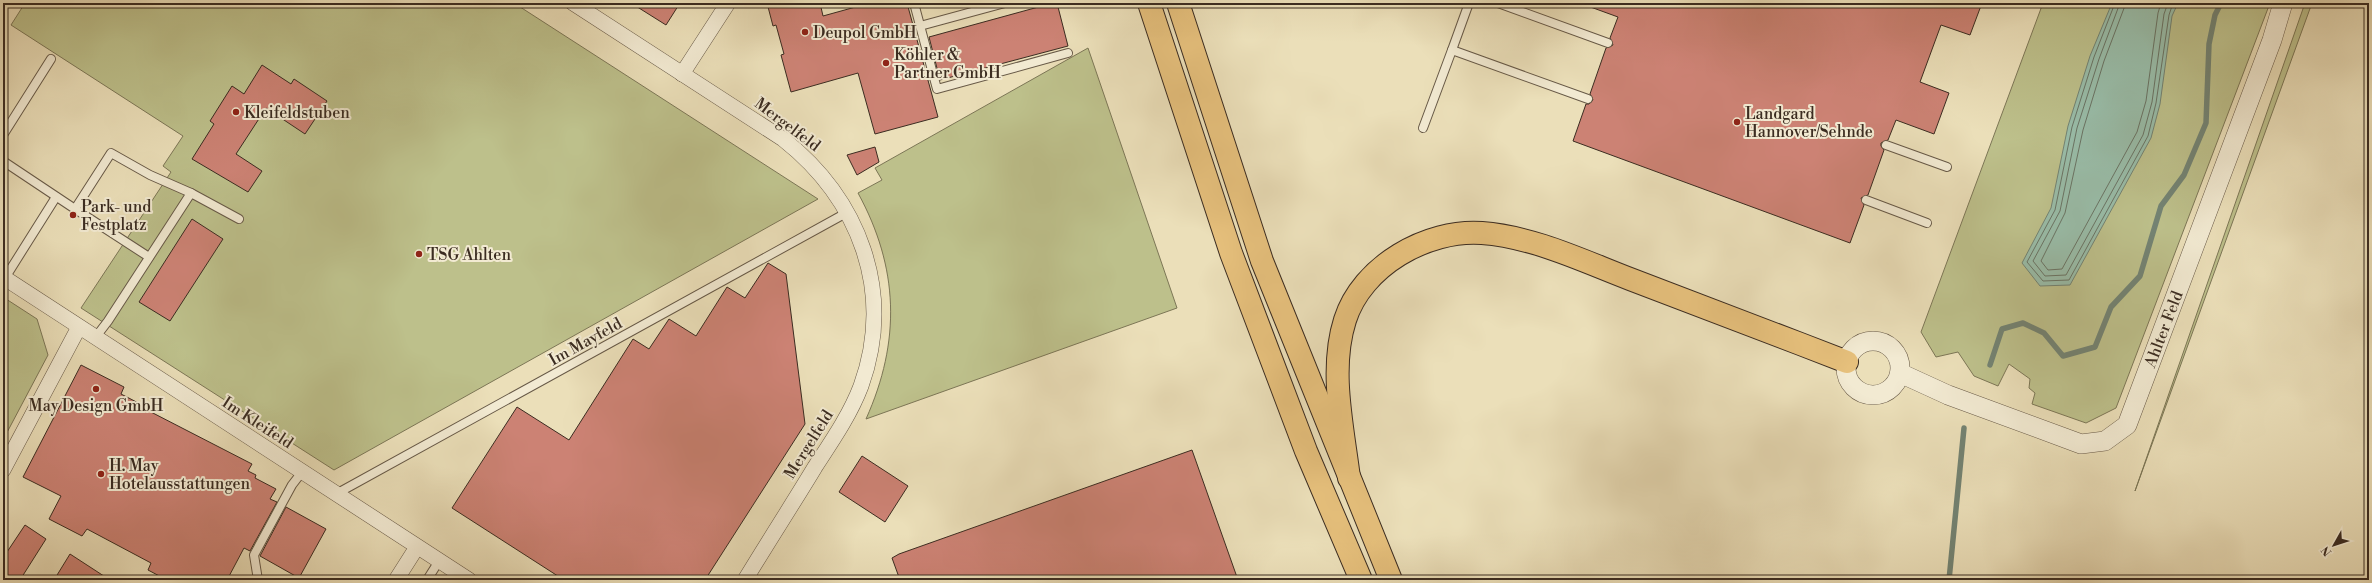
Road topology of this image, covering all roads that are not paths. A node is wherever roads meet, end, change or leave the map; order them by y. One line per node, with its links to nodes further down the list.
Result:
1 (573, 3): 15 (street, Mergelfeld)
2 (728, 3): 15 (street)
3 (914, 3): 10 (lane)
4 (1005, 3): 10 (lane)
5 (1149, 3): 46 (highway)
6 (1178, 3): 37 (highway)
7 (1469, 3): 12 (lane)
8 (1498, 3): 11 (lane)
9 (2283, 3): 34 (street, Ahlter Feld)
10 (920, 26): 13 (lane)
11 (1608, 43)
12 (1452, 50): 16 (lane); 17 (lane)
13 (1068, 53)
14 (52, 59): 18 (lane)
15 (682, 74): 26 (street, Mergelfeld)
16 (1588, 99)
17 (1423, 128)
18 (3, 135)
19 (1886, 145): 21 (lane)
20 (3, 161): 23 (lane)
21 (1947, 167)
22 (191, 193): 25 (lane); 27 (lane); 29 (lane)
23 (56, 197): 25 (lane); 30 (lane)
24 (1866, 200): 28 (lane)
25 (75, 209): 29 (lane)
26 (848, 212): 38 (lane, Im Mayfeld); 45 (street, Mergelfeld)
27 (239, 219)
28 (1926, 222)
29 (149, 257): 32 (lane)
30 (4, 278): 31 (street, Im Kleifeld)
31 (79, 327): 32 (street, Im Kleifeld); 35 (street)
32 (95, 338): 36 (street, Im Kleifeld)
33 (1847, 362): 34 (street); 34 (street); 37 (highway)
34 (1900, 373)
35 (3, 470)
36 (302, 472): 38 (street, Im Kleifeld); 41 (lane)
37 (1349, 478): 47 (highway)
38 (336, 494): 39 (street, Im Kleifeld)
39 (417, 547): 40 (street, Im Kleifeld); 42 (street)
40 (439, 561): 43 (lane); 44 (street, Im Kleifeld)
41 (258, 580)
42 (396, 580)
43 (427, 580)
44 (469, 580)
45 (745, 580)
46 (1361, 580)
47 (1390, 580)

